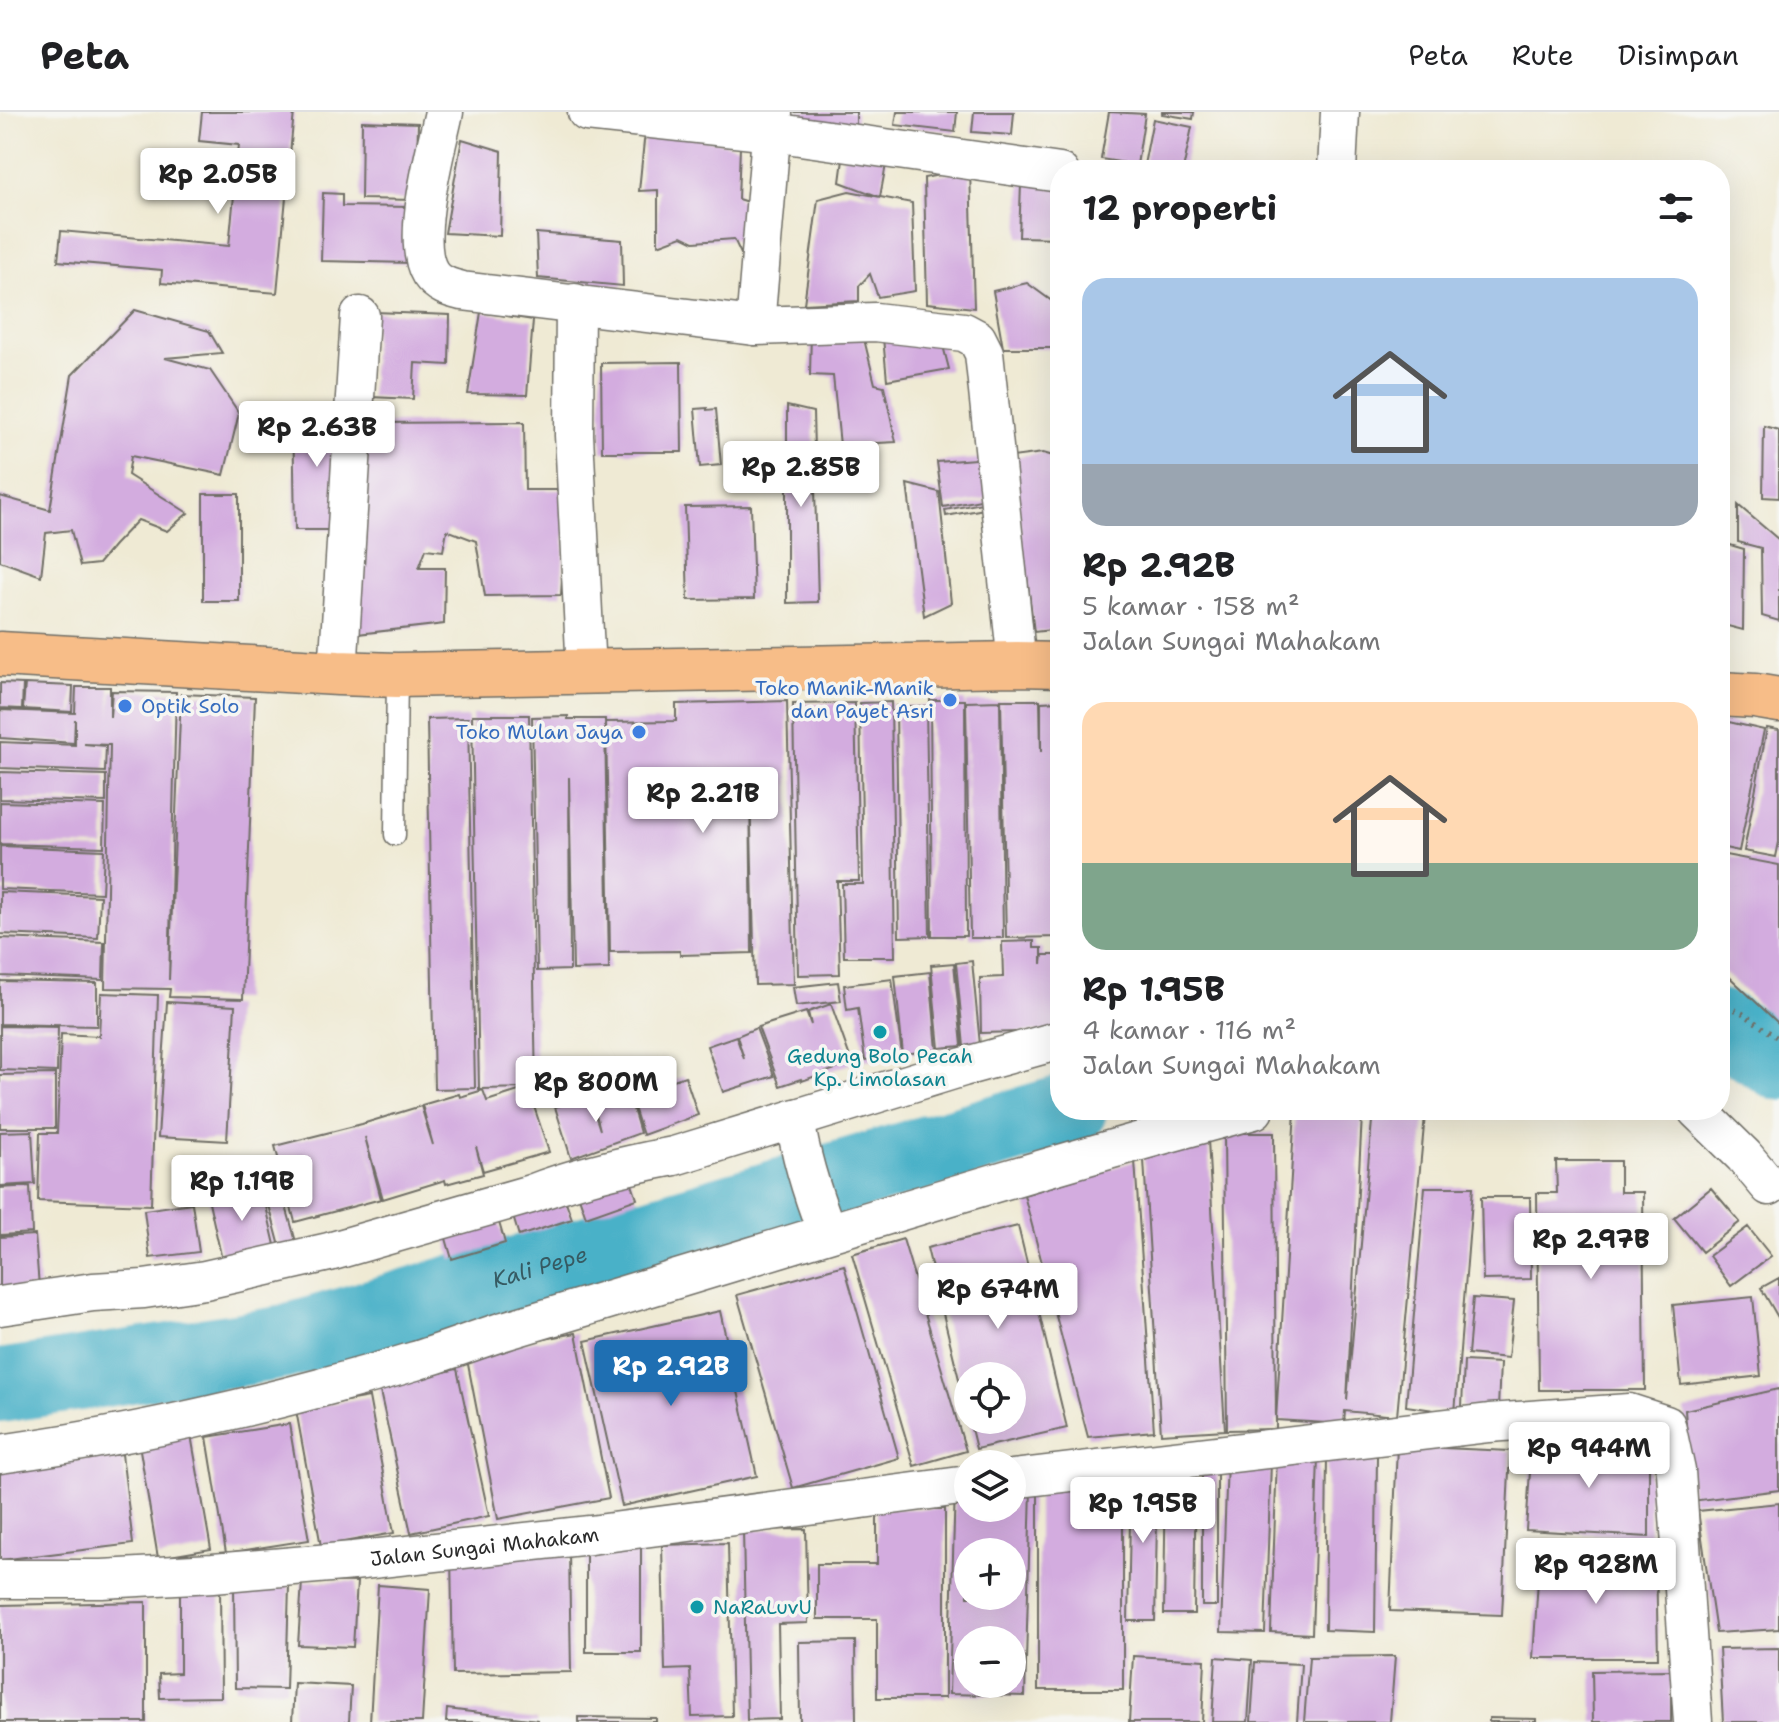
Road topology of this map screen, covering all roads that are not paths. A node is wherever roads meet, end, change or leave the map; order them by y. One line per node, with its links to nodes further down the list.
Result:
1 (444, 112): 7 (street)
2 (587, 112): 4 (street)
3 (1340, 112): 5 (street)
4 (773, 122): 6 (street); 9 (street)
5 (1338, 160)
6 (1050, 171)
7 (575, 303): 9 (street); 13 (street)
8 (360, 316): 14 (street)
9 (755, 326): 11 (street)
10 (0, 654): 14 (main road)
11 (1017, 664): 12 (main road); 13 (main road)
12 (1050, 665)
13 (586, 672): 15 (main road)
14 (338, 673): 15 (main road)
15 (397, 675): 18 (lane)
16 (1730, 695): 17 (main road)
17 (1779, 700)
18 (395, 835)
19 (1050, 1043): 22 (street)
20 (1218, 1120): 24 (street)
21 (1707, 1120): 23 (street)
22 (796, 1127): 24 (street); 25 (street)
23 (1769, 1186)
24 (823, 1221): 26 (street)
25 (0, 1306)
26 (0, 1454)
27 (1026, 1477): 30 (street)
28 (954, 1487): 29 (street, Jalan Sungai Mahakam)
29 (0, 1579)
30 (1693, 1722)

